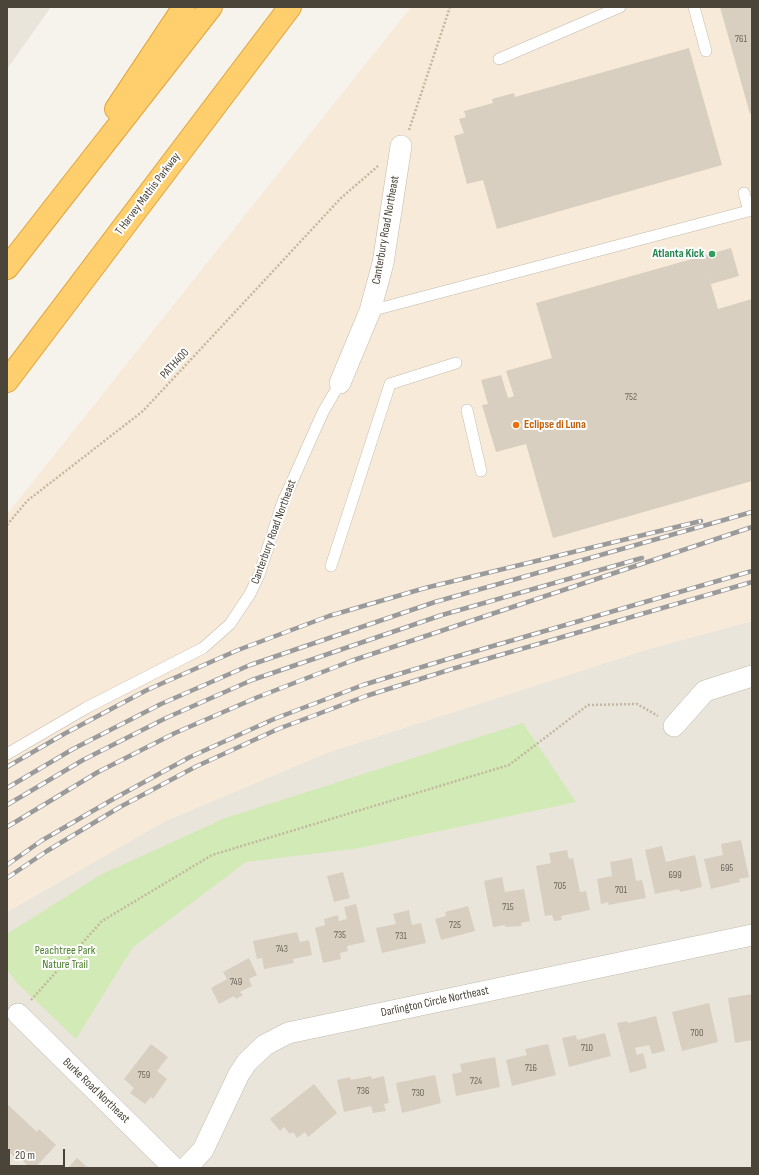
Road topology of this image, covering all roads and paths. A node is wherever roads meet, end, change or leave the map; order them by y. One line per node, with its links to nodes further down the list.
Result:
1 (184, 7): 13 (highway)
2 (211, 7): 13 (highway)
3 (290, 7): 16 (highway, T Harvey Mathis Parkway)
4 (450, 7): 9 (path)
5 (620, 7): 8 (lane)
6 (694, 7): 7 (lane)
7 (706, 51)
8 (499, 59)
9 (412, 123)
10 (401, 146): 14 (street, Canterbury Road Northeast); 20 (path, PATH400)
11 (744, 193): 12 (lane)
12 (751, 210): 14 (lane)
13 (13, 261)
14 (370, 311): 17 (street, Canterbury Road Northeast)
15 (456, 363): 21 (lane)
16 (7, 381)
17 (340, 383): 24 (lane, Canterbury Road Northeast)
18 (467, 410): 19 (lane)
19 (481, 470)
20 (7, 525)
21 (331, 566)
22 (752, 676): 23 (street)
23 (674, 726): 26 (path)
24 (7, 754)
25 (752, 935): 28 (street, Darlington Circle Northeast)
26 (18, 1014): 27 (street, Burke Road Northeast)
27 (174, 1168)
28 (186, 1168)

